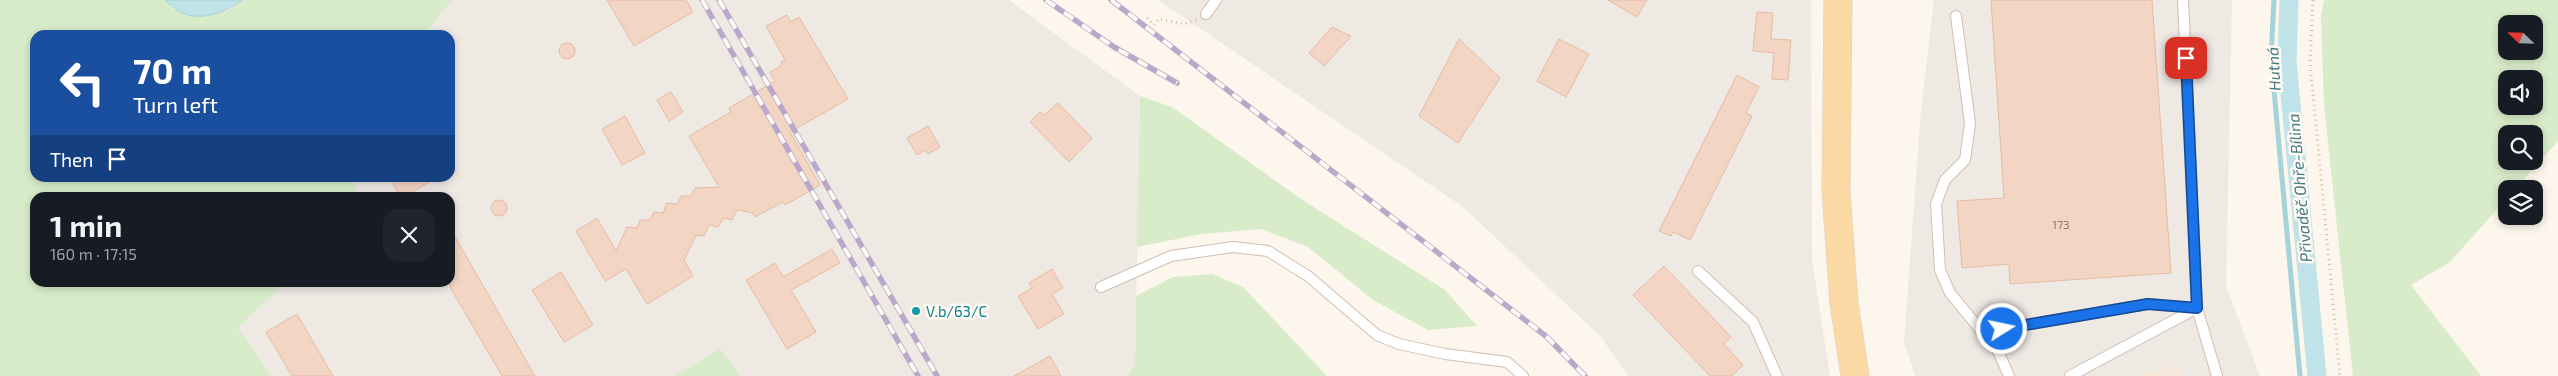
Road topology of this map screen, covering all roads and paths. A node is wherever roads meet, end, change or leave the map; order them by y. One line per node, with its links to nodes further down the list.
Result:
1 (1216, 0): 5 (lane)
2 (1838, 0): 14 (main road)
3 (2183, 0): 10 (lane)
4 (2314, 0): 18 (path)
5 (1206, 14): 7 (path)
6 (1956, 16): 11 (lane)
7 (1147, 18)
8 (1698, 271): 13 (lane)
9 (1101, 287): 12 (lane)
10 (2197, 308): 11 (lane); 16 (lane); 17 (lane)
11 (1983, 332): 15 (lane)
12 (1523, 376)
13 (1777, 376)
14 (1855, 376)
15 (2009, 376)
16 (2070, 376)
17 (2217, 376)
18 (2340, 376)

